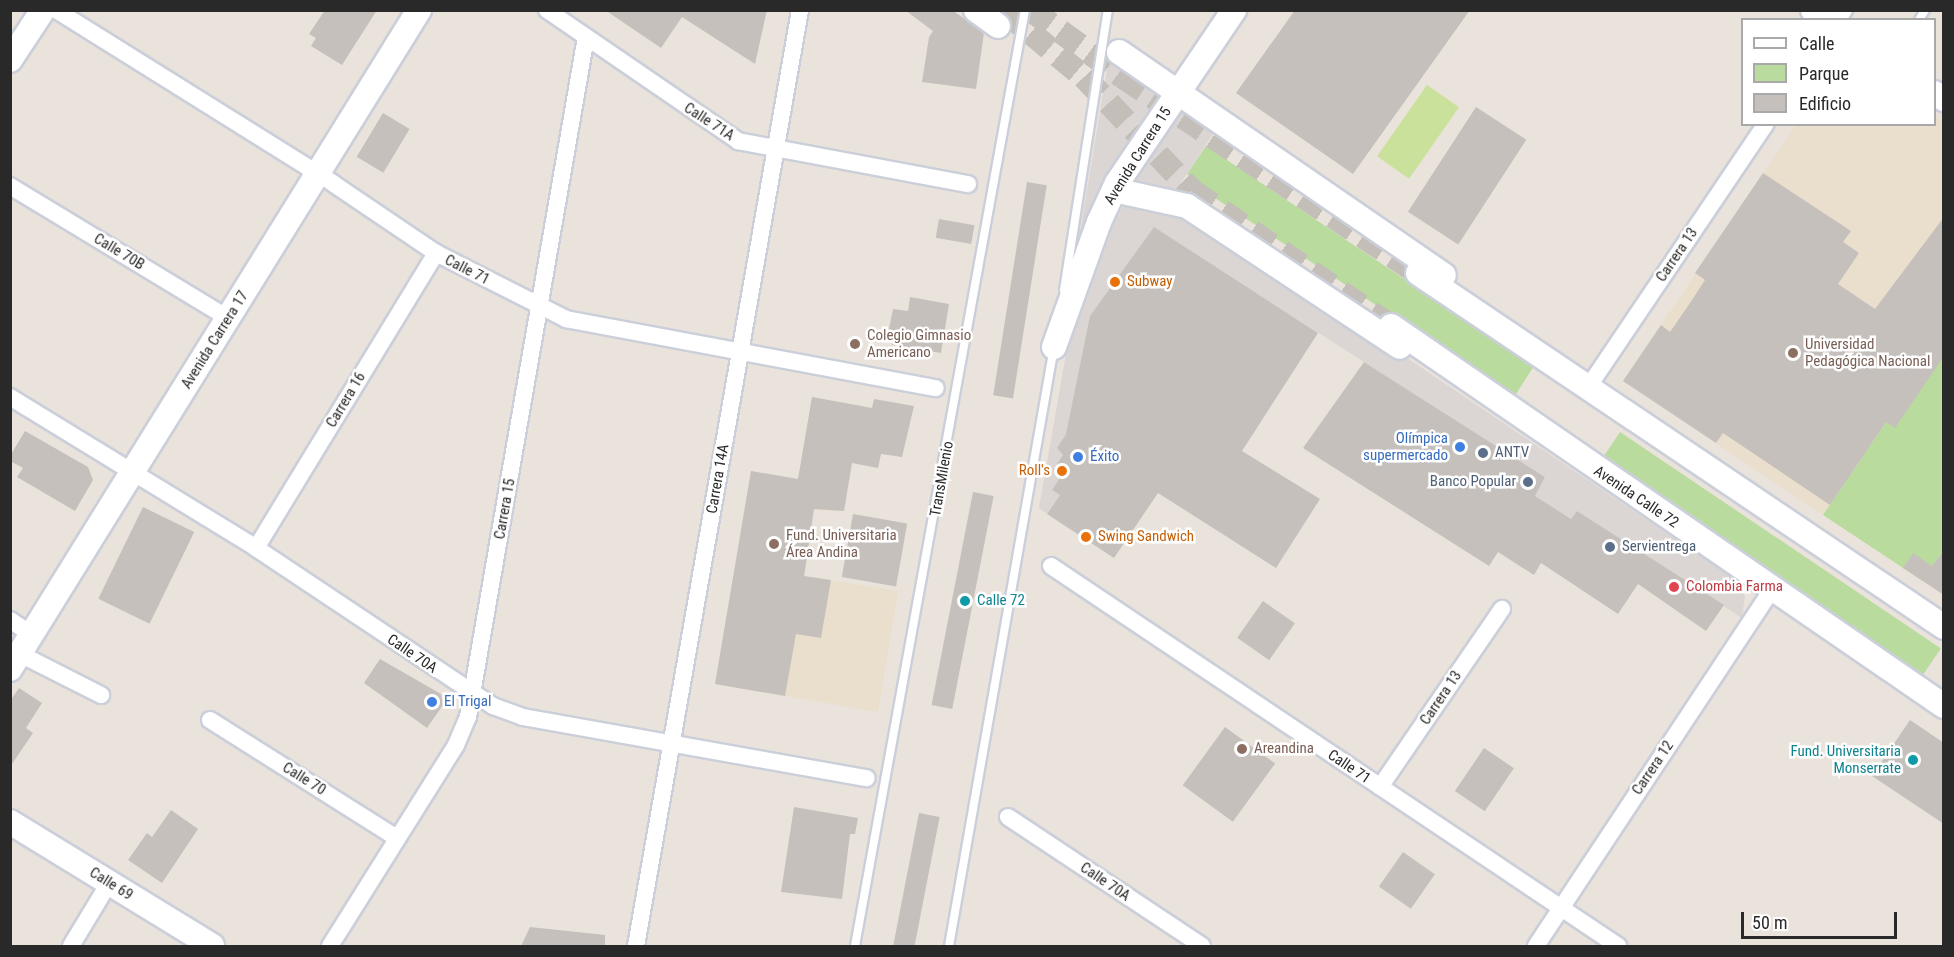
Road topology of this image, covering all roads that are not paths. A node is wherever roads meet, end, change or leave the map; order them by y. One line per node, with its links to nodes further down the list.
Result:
1 (43, 10): 13 (main road)
2 (56, 10): 17 (street, Calle 71)
3 (418, 10): 17 (main road, Avenida Carrera 17)
4 (547, 10): 11 (street, Calle 71A)
5 (800, 10): 16 (street, Carrera 14A)
6 (976, 10): 10 (main road)
7 (1024, 10): 56 (lane, TransMilenio)
8 (1108, 10): 26 (lane)
9 (1234, 10): 14 (main road, Avenida Carrera 15)
10 (998, 26)
11 (586, 37): 16 (street, Calle 71A); 23 (street, Carrera 15)
12 (1119, 52): 14 (main road)
13 (10, 60)
14 (1178, 93): 20 (main road, Avenida Carrera 15); 28 (main road)
15 (1765, 126): 28 (street, Carrera 13)
16 (775, 149): 18 (street, Calle 71A); 27 (street, Carrera 14A)
17 (317, 174): 21 (street, Calle 71); 24 (main road, Avenida Carrera 17)
18 (968, 184)
19 (10, 186): 24 (street, Calle 70B)
20 (1114, 190): 26 (main road, Avenida Carrera 15); 31 (main road)
21 (436, 253): 23 (street, Calle 71); 33 (street, Carrera 16)
22 (1418, 273): 28 (main road)
23 (539, 307): 27 (street, Calle 71); 41 (street, Carrera 15)
24 (228, 318): 32 (main road, Avenida Carrera 17)
25 (1390, 326): 31 (main road, Avenida Calle 72)
26 (1054, 347): 57 (lane)
27 (740, 354): 29 (street, Calle 71); 44 (street, Carrera 14A)
28 (1589, 386): 38 (main road)
29 (936, 388)
30 (10, 396): 32 (street, Calle 70A)
31 (1553, 440): 35 (main road, Avenida Calle 72)
32 (133, 472): 33 (street, Calle 70A); 39 (main road, Avenida Carrera 17)
33 (256, 548): 41 (street, Calle 70A)
34 (1051, 566): 46 (street, Calle 71)
35 (1772, 589): 42 (main road, Avenida Calle 72); 51 (street, Carrera 12)
36 (1502, 609): 46 (street, Carrera 13)
37 (10, 620): 39 (street)
38 (1944, 627)
39 (21, 652): 40 (street)
40 (101, 695)
41 (473, 695): 44 (street, Calle 70A); 49 (street, Carrera 15)
42 (1944, 706)
43 (210, 720): 49 (street, Calle 70)
44 (672, 745): 45 (street, Calle 70A); 55 (street, Carrera 14A)
45 (867, 778)
46 (1380, 787): 51 (street, Calle 71)
47 (1008, 817): 58 (street, Calle 70A)
48 (10, 822): 50 (main road, Calle 69)
49 (398, 838): 54 (street, Carrera 15)
50 (109, 883): 52 (street); 53 (main road, Calle 69)
51 (1560, 908): 59 (street, Carrera 12); 60 (street, Calle 71)
52 (71, 946)
53 (212, 946)
54 (330, 946)
55 (636, 946)
56 (855, 946)
57 (949, 946)
58 (1202, 946)
59 (1536, 946)
60 (1618, 946)

